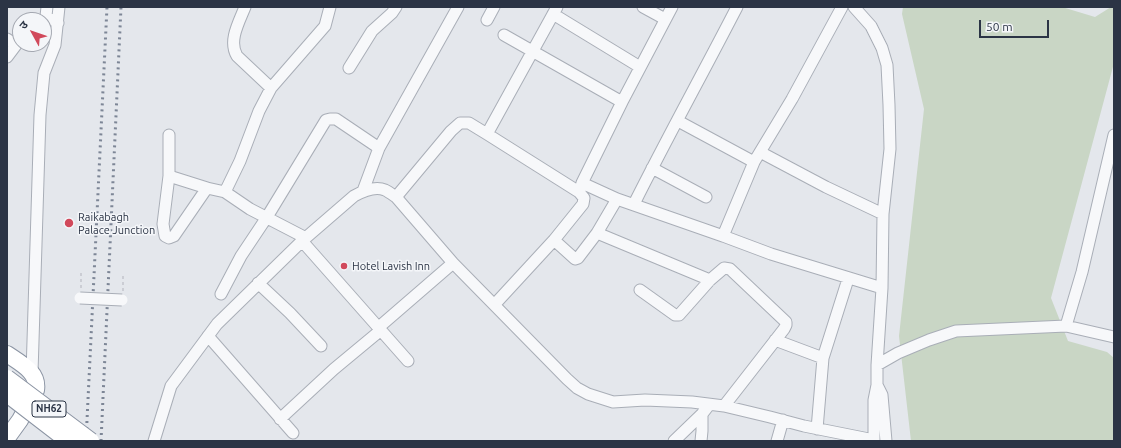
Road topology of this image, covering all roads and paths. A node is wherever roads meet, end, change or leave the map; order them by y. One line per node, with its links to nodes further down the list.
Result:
1 (48, 7): 16 (street)
2 (59, 7): 16 (street)
3 (245, 7): 23 (street)
4 (330, 7): 23 (street)
5 (396, 7): 22 (street)
6 (458, 7): 29 (street)
7 (494, 7): 15 (street)
8 (643, 7): 14 (street)
9 (672, 7): 14 (street)
10 (737, 7): 25 (street)
11 (842, 7): 30 (street)
12 (854, 7): 42 (street)
13 (555, 11): 19 (street); 21 (street)
14 (665, 19): 21 (street)
15 (487, 20)
16 (58, 23): 70 (street)
17 (504, 35): 19 (street)
18 (7, 39): 20 (street)
19 (532, 51): 24 (street); 26 (street)
20 (7, 57)
21 (640, 67): 24 (street)
22 (350, 68)
23 (271, 88): 37 (street)
24 (622, 102): 35 (street)
25 (678, 121): 31 (street); 32 (street)
26 (487, 134): 35 (street); 38 (street)
27 (169, 135): 33 (street)
28 (1114, 135): 60 (street)
29 (379, 148): 36 (street); 43 (street)
30 (760, 152): 31 (street); 42 (street)
31 (754, 162): 45 (street)
32 (652, 168): 39 (street); 41 (street)
33 (169, 176): 34 (street); 34 (street)
34 (207, 188): 37 (street)
35 (581, 188): 40 (street); 47 (street)
36 (363, 191): 38 (street); 46 (street)
37 (225, 192): 43 (street)
38 (396, 197): 48 (street)
39 (706, 197)
40 (617, 199): 41 (street); 44 (street)
41 (634, 204): 45 (street)
42 (883, 214): 54 (street)
43 (267, 217): 46 (street); 56 (street)
44 (597, 233): 47 (street); 52 (street)
45 (723, 236): 51 (street)
46 (304, 239): 53 (street); 61 (street)
47 (554, 240): 59 (street)
48 (453, 263): 59 (street); 61 (street)
49 (82, 272): 57 (path)
50 (123, 273): 58 (path)
51 (848, 279): 54 (street); 67 (street)
52 (710, 280): 55 (street); 64 (street)
53 (258, 283): 62 (street); 65 (street)
54 (882, 288): 69 (street)
55 (640, 290)
56 (221, 294)
57 (80, 298): 58 (street, bridge)
58 (122, 300)
59 (495, 304): 74 (street)
60 (1066, 326): 63 (street); 69 (street)
61 (380, 328): 68 (street); 77 (street)
62 (208, 336): 77 (street); 84 (street)
63 (1114, 337)
64 (774, 340): 67 (street); 75 (street)
65 (321, 346)
66 (7, 354): 70 (highway)
67 (823, 358): 79 (street)
68 (408, 361)
69 (877, 365): 72 (street)
70 (32, 373): 81 (highway)
71 (7, 378): 83 (highway, NH62, bridge)
72 (877, 385): 88 (street); 89 (street)
73 (7, 394): 82 (highway, NH62, bridge)
74 (710, 405): 75 (street); 76 (street)
75 (724, 406): 78 (street)
76 (702, 414): 85 (street); 86 (street)
77 (280, 419): 80 (street)
78 (783, 420): 79 (street); 87 (street)
79 (816, 429): 88 (street)
80 (293, 433)
81 (7, 438)
82 (68, 441)
83 (91, 441)
84 (154, 441)
85 (674, 441)
86 (701, 441)
87 (777, 441)
88 (874, 441)
89 (886, 441)

